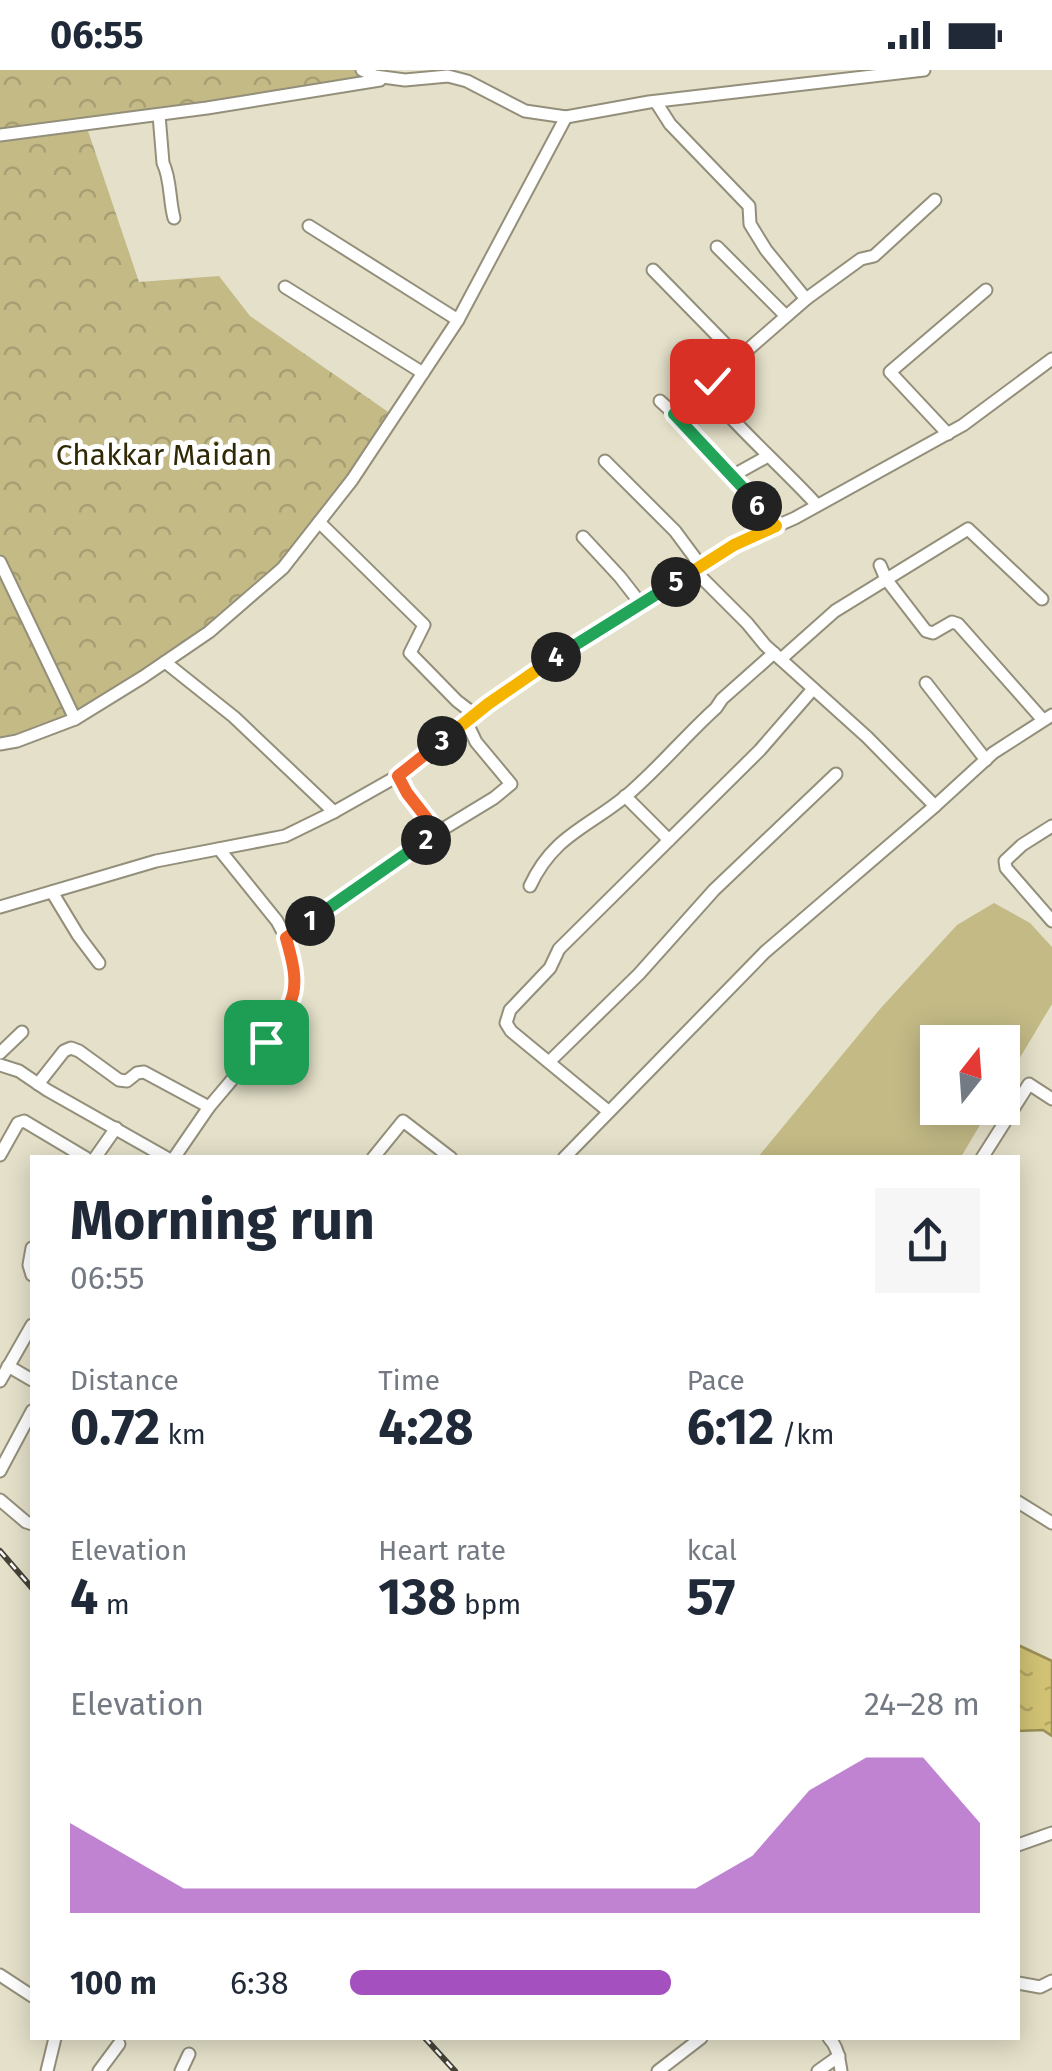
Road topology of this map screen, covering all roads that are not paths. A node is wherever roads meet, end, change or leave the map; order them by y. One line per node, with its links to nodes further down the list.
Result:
1 (362, 70): 4 (street)
2 (924, 70): 5 (street)
3 (452, 74): 4 (street); 7 (street)
4 (389, 79): 6 (street)
5 (656, 102): 7 (street); 16 (street)
6 (159, 115): 8 (street); 10 (street)
7 (566, 117): 18 (street)
8 (0, 136)
9 (936, 200): 16 (street)
10 (174, 218)
11 (309, 226): 18 (street)
12 (717, 247): 17 (street)
13 (653, 270): 19 (street)
14 (285, 286): 21 (street)
15 (986, 290): 25 (street)
16 (806, 298): 17 (street)
17 (786, 316): 19 (street)
18 (458, 320): 21 (street)
19 (739, 358): 24 (street)
20 (1052, 359): 25 (street)
21 (423, 373): 30 (street)
22 (715, 400): 26 (street)
23 (660, 401): 24 (street)
24 (674, 414): 28 (street)
25 (948, 434): 29 (street)
26 (768, 456): 28 (street); 29 (street)
27 (605, 461): 35 (street)
28 (732, 476): 31 (street)
29 (818, 506): 31 (street)
30 (319, 522): 40 (street); 44 (street)
31 (776, 526): 35 (street)
32 (583, 537): 38 (street)
33 (0, 562): 43 (street)
34 (880, 566): 36 (street)
35 (697, 568): 38 (street); 39 (street)
36 (886, 579): 37 (street); 39 (street); 45 (street)
37 (1042, 599)
38 (641, 604): 44 (street)
39 (778, 656): 42 (street); 50 (street)
40 (165, 662): 43 (street); 52 (street)
41 (926, 684): 47 (street)
42 (813, 689): 51 (street); 55 (street)
43 (76, 718): 46 (street)
44 (470, 718): 49 (street); 54 (street)
45 (1048, 718): 47 (street)
46 (0, 744)
47 (986, 760): 51 (street)
48 (836, 774): 65 (street)
49 (398, 776): 52 (street); 54 (street)
50 (625, 796): 55 (street); 57 (street)
51 (935, 806): 70 (street)
52 (334, 812): 56 (street)
53 (1052, 826): 60 (street)
54 (439, 834): 61 (street)
55 (669, 840): 65 (street)
56 (219, 849): 58 (street); 61 (street)
57 (530, 886)
58 (52, 892): 59 (street); 62 (street)
59 (0, 907)
60 (1052, 920)
61 (286, 938): 69 (street)
62 (99, 962)
63 (22, 1032): 64 (street)
64 (0, 1054)
65 (549, 1062): 70 (street)
66 (0, 1065): 67 (street)
67 (38, 1084): 69 (street); 72 (street)
68 (1052, 1099): 82 (street)
69 (208, 1107): 78 (street)
70 (608, 1111): 81 (street)
71 (0, 1125): 73 (street)
72 (116, 1128): 76 (street); 77 (street)
73 (13, 1131): 74 (street); 75 (street)
74 (0, 1155)
75 (81, 1155)
76 (97, 1155)
77 (166, 1155)
78 (173, 1155)
79 (375, 1155): 80 (street)
80 (447, 1155)
81 (567, 1155)
82 (984, 1155)
83 (30, 1328): 84 (street)
84 (8, 1366): 85 (street); 86 (street)
85 (30, 1379)
86 (0, 1381)
87 (30, 1415): 88 (street)
88 (0, 1471)
89 (0, 1500): 91 (street)
90 (1020, 1503): 92 (street)
91 (30, 1523)
92 (1052, 1523)
93 (1052, 1833): 94 (street)
94 (1020, 1845)
95 (0, 1975): 98 (street)
96 (1052, 1981): 97 (street)
97 (1020, 1983)
98 (30, 1995)
99 (56, 2040): 105 (street)
100 (698, 2040): 108 (street)
101 (832, 2040): 104 (street)
102 (119, 2044): 106 (street)
103 (189, 2054): 107 (street)
104 (839, 2056): 109 (street); 110 (street)
105 (48, 2071)
106 (99, 2071)
107 (181, 2071)
108 (658, 2071)
109 (818, 2071)
110 (841, 2071)

